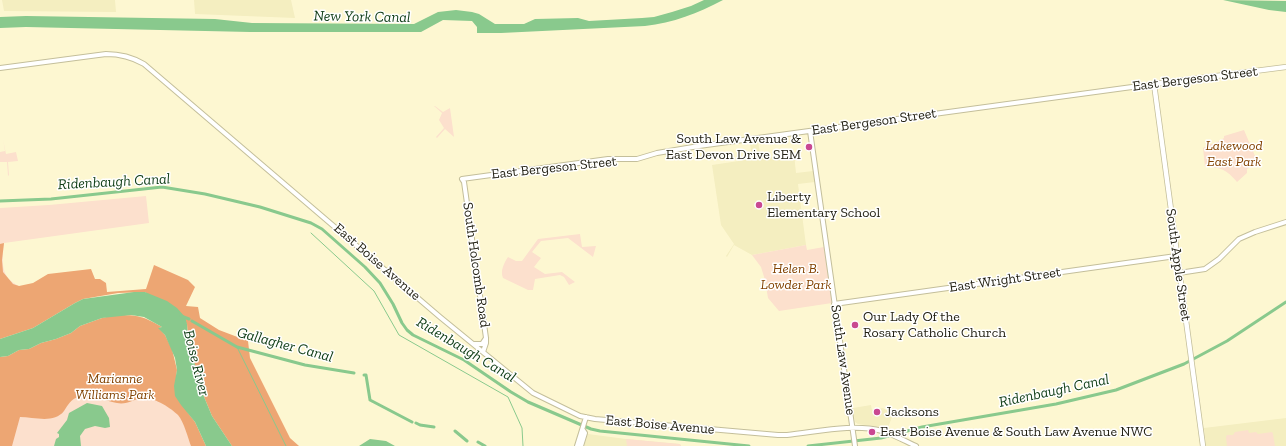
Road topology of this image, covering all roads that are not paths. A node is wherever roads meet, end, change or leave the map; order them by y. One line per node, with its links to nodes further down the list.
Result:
1 (1286, 67): 3 (main road, East Bergeson Street)
2 (0, 68): 11 (street, East Boise Avenue)
3 (1154, 84): 4 (street, East Bergeson Street); 7 (main road, South Apple Street)
4 (810, 131): 5 (street, East Bergeson Street); 9 (street, South Law Avenue)
5 (462, 179): 10 (street, South Holcomb Road)
6 (1286, 222): 8 (street)
7 (1176, 256): 8 (main road, South Apple Street); 9 (street, East Wright Street)
8 (1179, 273): 20 (main road, South Apple Street)
9 (834, 304): 14 (street, South Law Avenue)
10 (486, 338): 11 (street); 12 (street, South Holcomb Road)
11 (473, 344): 12 (street, East Boise Avenue)
12 (483, 352): 13 (street, East Boise Avenue)
13 (586, 418): 14 (street, East Boise Avenue); 15 (street)
14 (852, 428): 16 (street, South Law Avenue); 19 (street, East Boise Avenue)
15 (583, 430): 17 (street); 18 (street)
16 (855, 445)
17 (577, 446)
18 (581, 446)
19 (916, 446)
20 (1203, 446)

